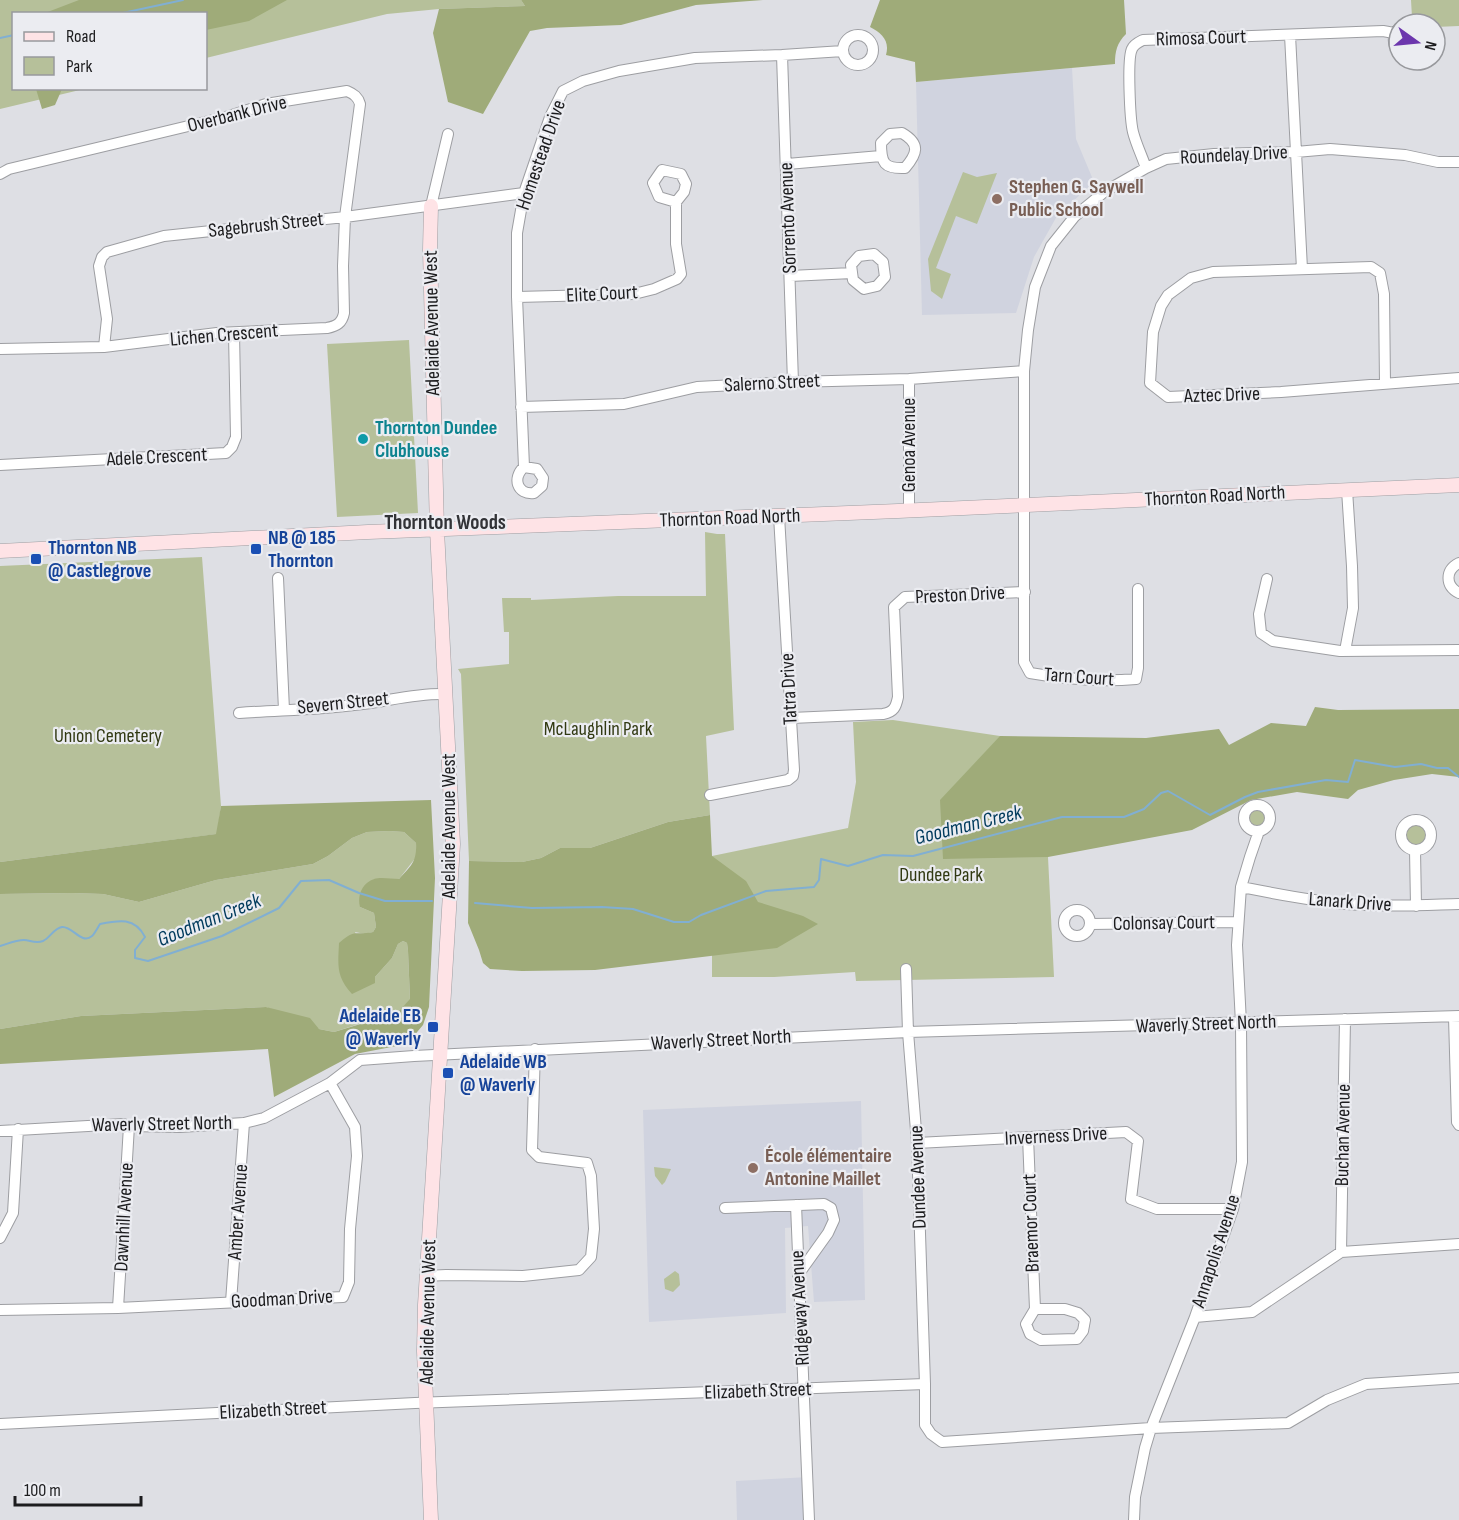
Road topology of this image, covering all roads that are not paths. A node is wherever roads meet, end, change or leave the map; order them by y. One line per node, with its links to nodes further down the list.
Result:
1 (1387, 31): 2 (street, Rimosa Court)
2 (1290, 35): 6 (street); 10 (street, Rimosa Court)
3 (843, 51): 4 (street, Homestead Drive)
4 (782, 55): 9 (street, Sorrento Avenue); 12 (street, Homestead Drive)
5 (448, 134): 14 (street, Adelaide Avenue West)
6 (1296, 152): 8 (street, Roundelay Drive); 10 (street, Roundelay Drive); 16 (street)
7 (881, 156): 9 (street)
8 (1459, 162)
9 (787, 164): 18 (street, Sorrento Avenue)
10 (1146, 168): 23 (street, Roundelay Drive)
11 (0, 174): 15 (street, Overbank Drive)
12 (524, 193): 14 (street, Sagebrush Street); 19 (street, Homestead Drive)
13 (676, 202): 19 (street, Elite Court)
14 (432, 206): 15 (street, Sagebrush Street); 36 (main road, Adelaide Avenue West)
15 (345, 217): 20 (street, Lichen Crescent); 21 (street, Sagebrush Street)
16 (1302, 269): 27 (street); 27 (street, Aztec Drive)
17 (852, 273): 18 (street)
18 (790, 276): 26 (street, Sorrento Avenue)
19 (517, 297): 28 (street, Homestead Drive)
20 (234, 333): 21 (street, Lichen Crescent); 29 (street, Adele Crescent)
21 (104, 347): 22 (street, Lichen Crescent)
22 (0, 349)
23 (1024, 371): 25 (street, Salerno Street); 33 (street, Roundelay Drive)
24 (1459, 378): 27 (street, Aztec Drive)
25 (909, 379): 26 (street, Salerno Street); 34 (street, Genoa Avenue)
26 (793, 382): 28 (street, Salerno Street)
27 (1385, 384)
28 (521, 407): 30 (street, Homestead Drive)
29 (0, 465)
30 (524, 467)
31 (1459, 485): 32 (main road, Thornton Road North)
32 (1347, 490): 33 (main road, Thornton Road North); 45 (street)
33 (1024, 505): 34 (main road, Thornton Road North); 42 (street, Tarn Court)
34 (909, 511): 35 (main road, Thornton Road North)
35 (780, 516): 36 (main road, Thornton Road North); 49 (street, Tatra Drive)
36 (437, 530): 37 (main road, Thornton Road North); 46 (main road, Adelaide Avenue West)
37 (0, 551)
38 (1459, 563): 43 (street)
39 (278, 578): 47 (street)
40 (1267, 579): 45 (street)
41 (1138, 589): 42 (street, Tarn Court)
42 (1025, 592): 49 (street, Preston Drive)
43 (1459, 593)
44 (1459, 650): 45 (street)
45 (1345, 651)
46 (446, 694): 47 (street, Severn Street); 64 (main road, Adelaide Avenue West)
47 (284, 710): 48 (street, Severn Street)
48 (239, 713)
49 (791, 718): 50 (street, Tatra Drive)
50 (710, 795)
51 (1259, 831): 53 (street, Annapolis Avenue)
52 (1415, 850): 55 (street)
53 (1241, 887): 55 (street, Lanark Drive); 56 (street, Annapolis Avenue)
54 (1459, 904): 55 (street, Lanark Drive)
55 (1416, 906)
56 (1238, 922): 57 (street, Colonsay Court); 61 (street, Annapolis Avenue)
57 (1091, 924)
58 (906, 969): 62 (street, Dundee Avenue)
59 (1456, 1016): 60 (street, Waverly Street North); 67 (street)
60 (1346, 1019): 61 (street, Waverly Street North); 78 (street, Buchan Avenue)
61 (1241, 1023): 62 (street, Waverly Street North); 75 (street, Annapolis Avenue)
62 (908, 1032): 63 (street, Waverly Street North); 72 (street, Dundee Avenue)
63 (536, 1049): 64 (street, Waverly Street North); 80 (street)
64 (440, 1054): 65 (street, Waverly Street North); 80 (main road, Adelaide Avenue West)
65 (330, 1083): 66 (street, Waverly Street North); 81 (street, Goodman Drive)
66 (244, 1123): 68 (street, Waverly Street North); 81 (street, Amber Avenue)
67 (1459, 1125)
68 (129, 1126): 69 (street, Waverly Street North); 82 (street, Dawnhill Avenue)
69 (18, 1129): 70 (street, Waverly Street North); 76 (street)
70 (0, 1131)
71 (1028, 1137): 72 (street, Inverness Drive); 75 (street, Inverness Drive); 83 (street, Braemor Court)
72 (917, 1143): 87 (street, Dundee Avenue)
73 (796, 1205): 74 (street); 79 (street, Ridgeway Avenue); 79 (street)
74 (725, 1208)
75 (1233, 1209): 85 (street, Annapolis Avenue)
76 (0, 1238)
77 (1459, 1244): 78 (street)
78 (1341, 1252): 85 (street)
79 (798, 1275): 88 (street, Ridgeway Avenue)
80 (426, 1276): 89 (main road, Adelaide Avenue West)
81 (231, 1302): 82 (street, Goodman Drive)
82 (118, 1308): 84 (street, Goodman Drive)
83 (1035, 1309): 83 (street, Braemor Court)
84 (0, 1310)
85 (1195, 1317): 91 (street, Annapolis Avenue)
86 (1459, 1378): 91 (street)
87 (925, 1384): 88 (street, Elizabeth Street); 91 (street)
88 (805, 1389): 89 (street, Elizabeth Street); 93 (street, Ridgeway Avenue)
89 (426, 1403): 90 (street, Elizabeth Street); 92 (main road, Adelaide Avenue West)
90 (0, 1424)
91 (1151, 1428): 94 (street, Annapolis Avenue)
92 (431, 1520)
93 (809, 1520)
94 (1134, 1520)

